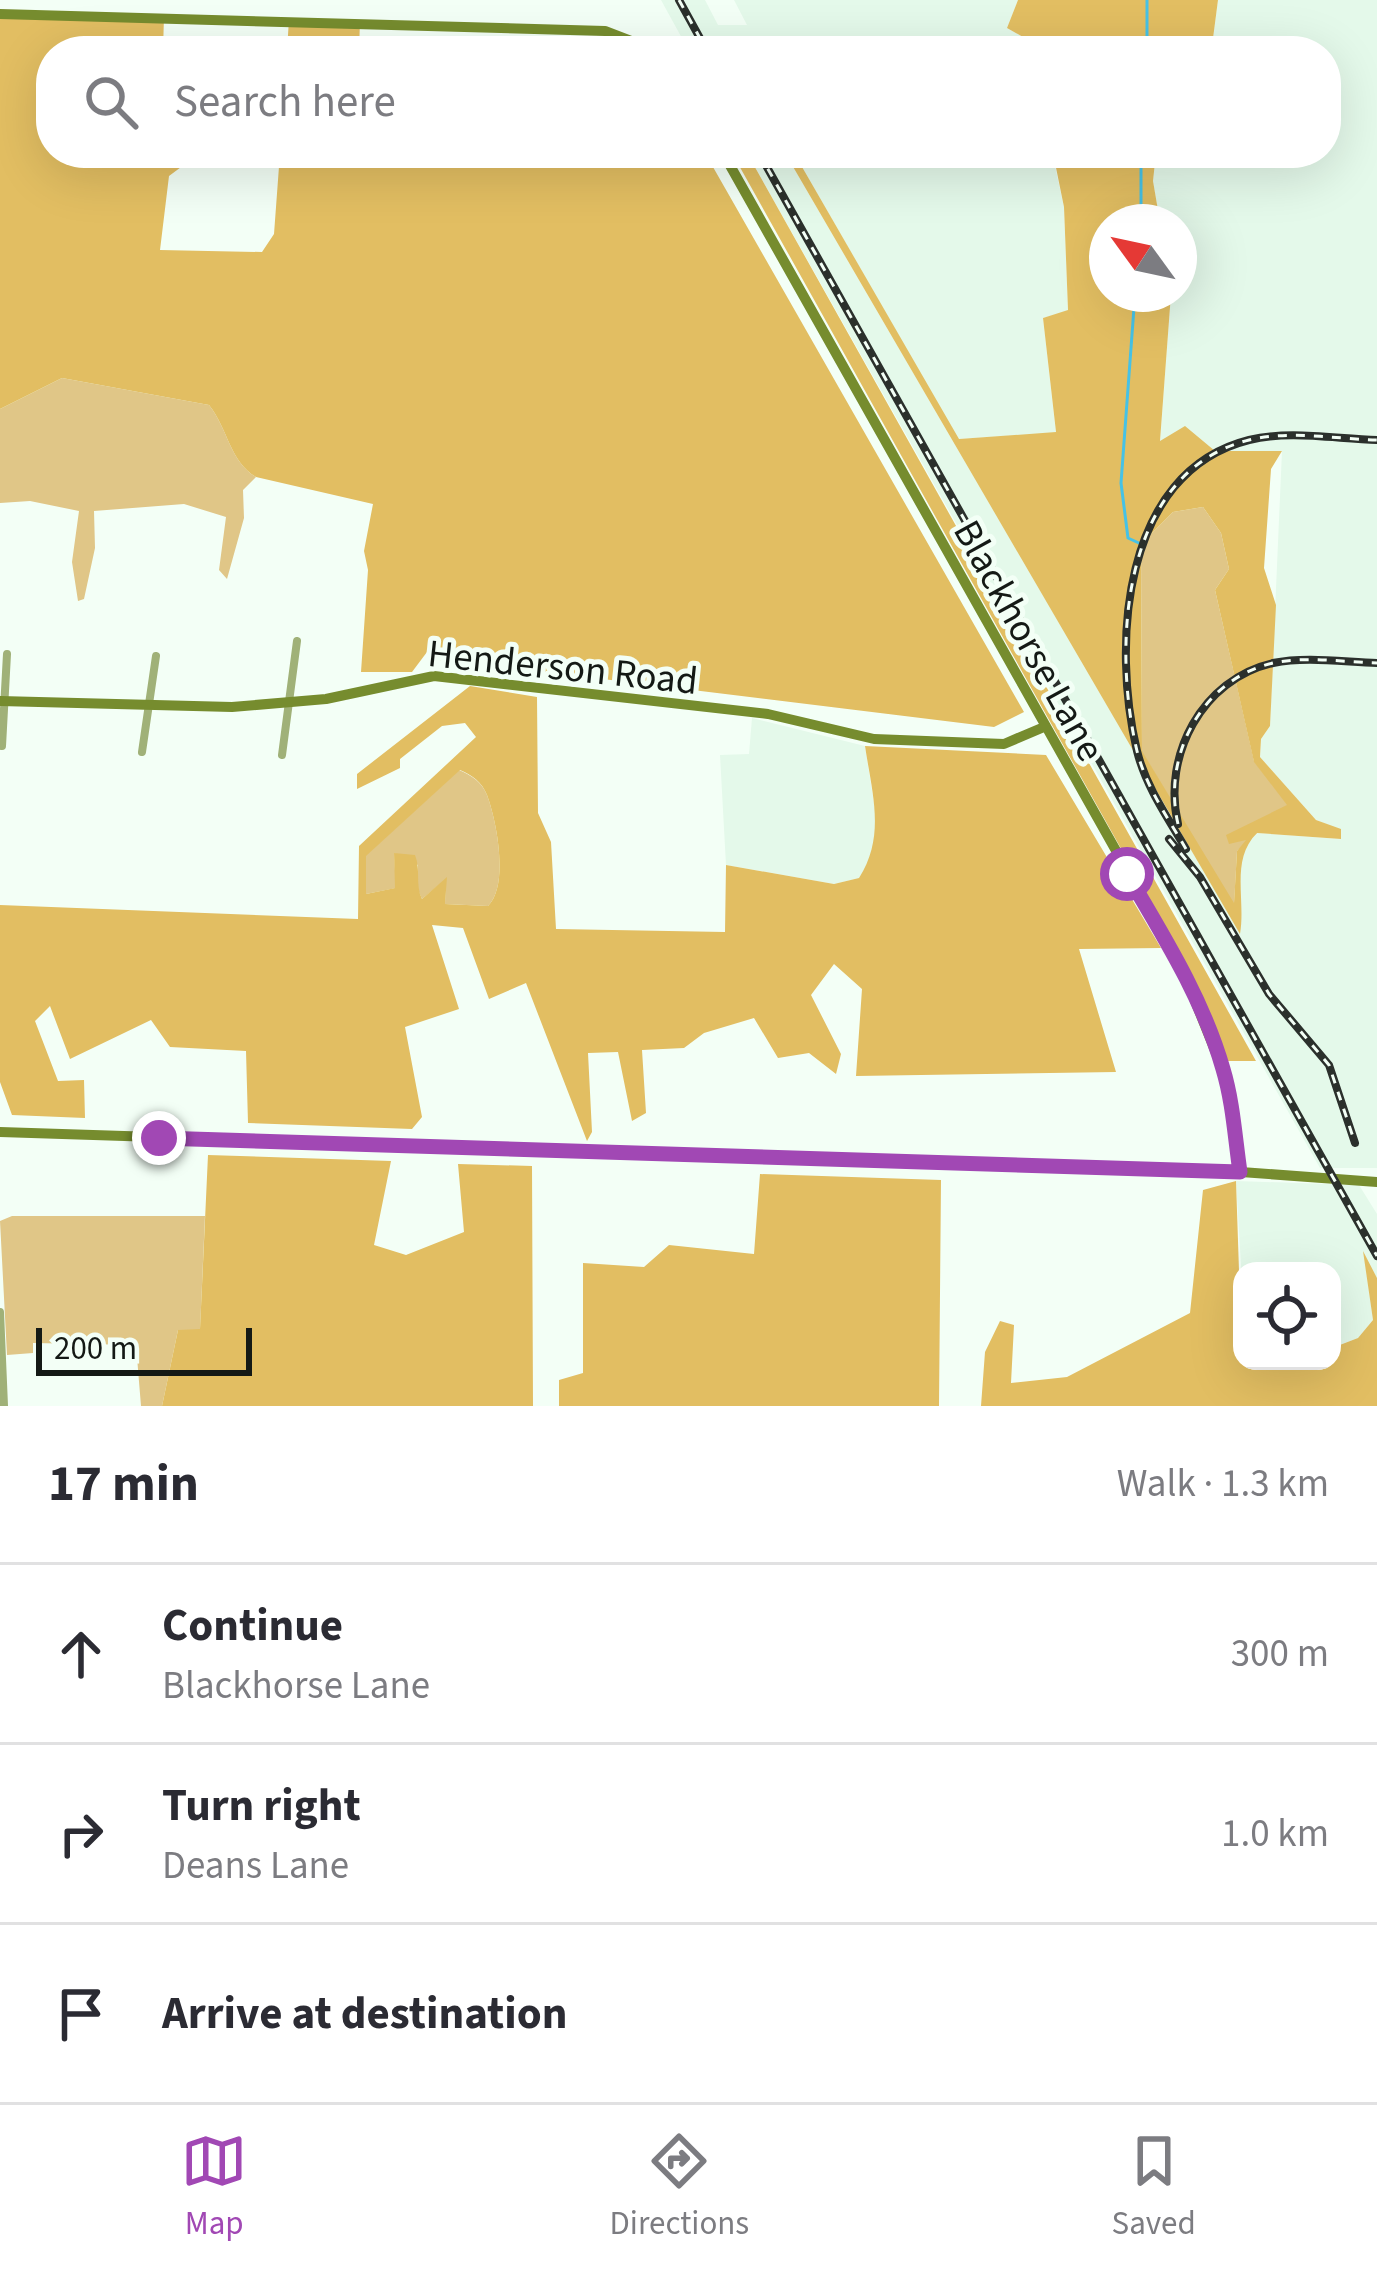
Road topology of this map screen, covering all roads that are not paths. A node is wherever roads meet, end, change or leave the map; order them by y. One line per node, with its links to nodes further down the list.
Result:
1 (0, 14): 2 (street)
2 (618, 36)
3 (731, 168): 10 (street, Blackhorse Lane)
4 (297, 640): 8 (street)
5 (7, 654): 7 (street)
6 (156, 656): 9 (street)
7 (2, 701): 9 (street, Henderson Road); 11 (street)
8 (290, 703): 9 (street, Henderson Road); 10 (street, Henderson Road); 13 (street)
9 (148, 706): 12 (street)
10 (1044, 727): 15 (street, Blackhorse Lane)
11 (2, 746)
12 (142, 752)
13 (282, 755)
14 (0, 1132): 15 (street)
15 (1240, 1172): 16 (street)
16 (1377, 1182)
17 (0, 1312): 18 (street)
18 (4, 1406)

